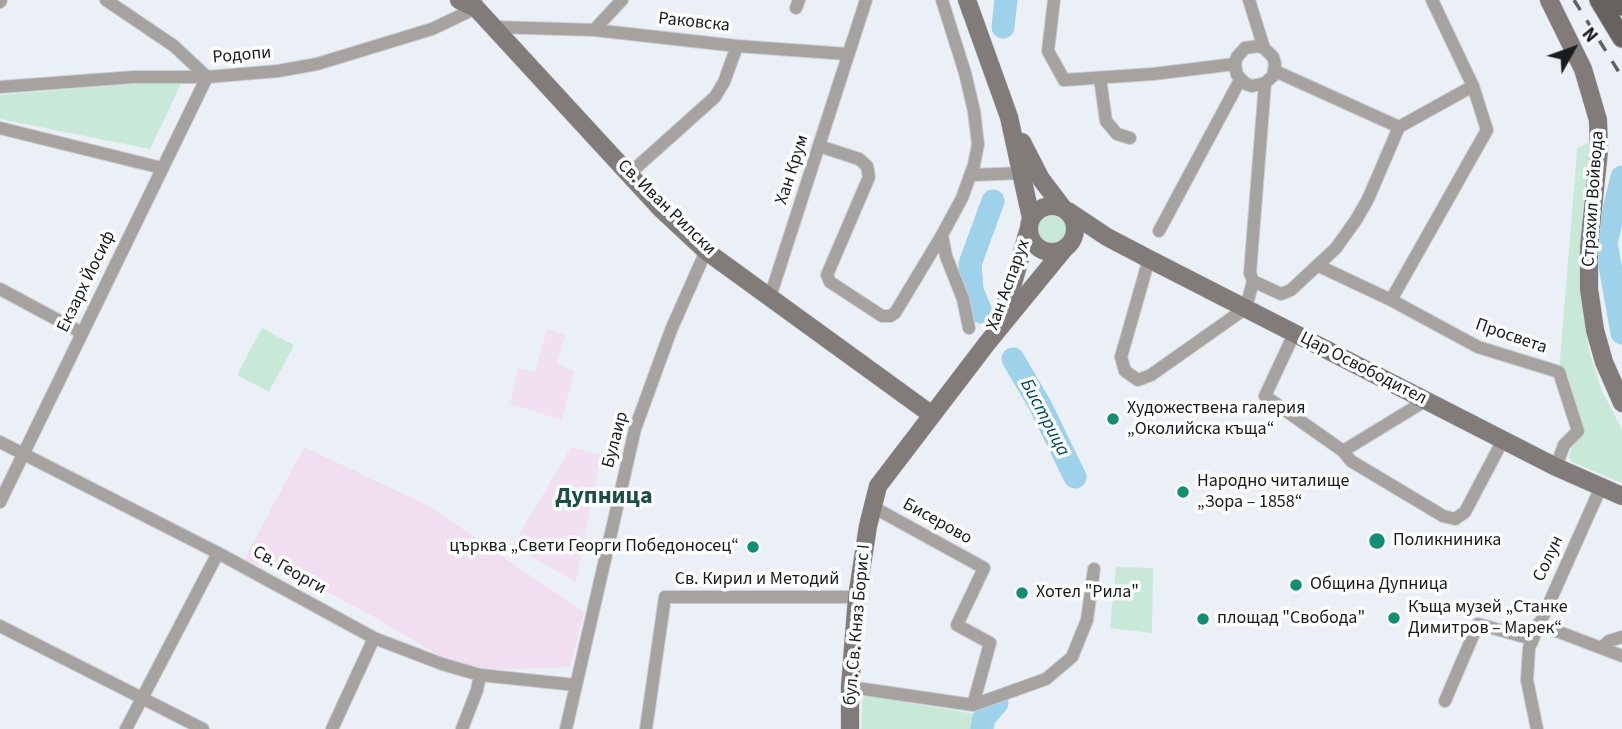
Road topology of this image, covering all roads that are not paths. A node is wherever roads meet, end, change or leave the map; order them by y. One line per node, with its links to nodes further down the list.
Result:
1 (106, 0): 23 (street)
2 (458, 0): 13 (street, Св. Иван Рилски)
3 (622, 0): 16 (street)
4 (866, 0): 20 (street, Хан Крум)
5 (942, 0): 37 (street)
6 (967, 0): 29 (street, Хан Аспарух)
7 (1249, 0): 19 (street)
8 (1432, 0): 27 (street)
9 (1549, 0): 57 (street, Страхил Войвода)
10 (1599, 0): 17 (main road)
11 (1619, 0): 14 (main road)
12 (1057, 1): 24 (street)
13 (477, 4): 15 (street, Св. Иван Рилски); 23 (street, Родопи)
14 (1622, 6)
15 (495, 27): 16 (street, Раковска); 36 (street, Св. Иван Рилски)
16 (594, 30): 18 (street, Раковска)
17 (1622, 38)
18 (737, 46): 20 (street, Раковска); 36 (street)
19 (1264, 48): 21 (street); 22 (street)
20 (847, 54): 33 (street, Хан Крум)
21 (1235, 64): 24 (street); 25 (street)
22 (1275, 71): 26 (street); 30 (street)
23 (207, 77): 28 (street, Родопи); 34 (street, Екзарх Йосиф)
24 (1100, 78): 32 (street)
25 (1240, 80): 26 (street); 40 (street)
26 (1265, 83): 47 (street)
27 (1473, 86): 30 (street); 50 (street)
28 (0, 87)
29 (1009, 117): 35 (street, Хан Аспарух); 38 (street, Хан Аспарух)
30 (1399, 127): 46 (street)
31 (0, 128): 34 (street)
32 (1130, 138)
33 (819, 146): 41 (street); 49 (street, Хан Крум)
34 (162, 168): 53 (street, Екзарх Йосиф)
35 (1014, 173): 37 (street); 39 (street, Хан Аспарух)
36 (629, 174): 44 (street, Св. Иван Рилски)
37 (976, 175): 41 (street)
38 (1065, 210): 39 (street); 42 (street, Цар Освободител); 43 (street)
39 (1030, 223): 43 (street); 55 (street, Хан Аспарух)
40 (1159, 231)
41 (942, 235): 52 (street)
42 (1107, 237): 43 (street); 45 (street, Цар Освободител)
43 (1069, 245): 55 (street, Хан Аспарух)
44 (706, 251): 49 (street, Св. Иван Рилски); 79 (street, Булаир)
45 (1149, 259): 51 (street, Цар Освободител); 51 (street)
46 (1319, 265): 47 (street); 50 (street, Просвета)
47 (1253, 281): 51 (street)
48 (0, 289): 53 (street)
49 (770, 297): 58 (street, Св. Иван Рилски)
50 (1391, 300): 63 (street, Просвета)
51 (1246, 308): 54 (street, Цар Освободител)
52 (969, 328)
53 (82, 333): 62 (street, Екзарх Йосиф)
54 (1294, 334): 56 (street, Цар Освободител); 61 (street)
55 (988, 342): 58 (street, Хан Аспарух)
56 (1425, 401): 59 (street, Цар Освободител); 61 (street)
57 (1622, 402)
58 (932, 415): 67 (street, бул. Св. Княз Борис I)
59 (1503, 440): 61 (street); 63 (street, Цар Освободител)
60 (0, 442): 62 (street, Св. Георги)
61 (1343, 451)
62 (22, 454): 66 (street, Екзарх Йосиф); 68 (street, Св. Георги)
63 (1556, 467): 64 (street, Цар Освободител)
64 (1601, 487): 65 (street, Цар Освободител); 71 (street, Солун)
65 (1622, 496)
66 (0, 502)
67 (873, 507): 70 (street, бул. Св. Княз Борис I); 83 (street, Бисерово)
68 (218, 552): 74 (street, Св. Георги); 81 (street)
69 (1094, 569): 83 (street)
70 (857, 597): 80 (street, бул. Св. Княз Борис I); 89 (street, Св. Кирил и Методий)
71 (1538, 624): 75 (street, Солун); 76 (street)
72 (0, 626): 81 (street)
73 (1622, 637): 76 (street)
74 (374, 638): 78 (street, Св. Георги); 86 (street)
75 (1532, 639): 82 (street); 91 (street, Солун)
76 (1601, 648): 77 (street)
77 (1622, 656)
78 (480, 675): 79 (street, Св. Георги); 87 (street)
79 (576, 685): 88 (street, Булаир)
80 (850, 687): 83 (street); 90 (street, бул. Св. Княз Борис I)
81 (142, 698): 84 (street); 85 (street)
82 (1445, 701)
83 (973, 705)
84 (126, 729)
85 (203, 729)
86 (332, 729)
87 (462, 729)
88 (565, 729)
89 (646, 729)
90 (850, 729)
91 (1537, 729)

